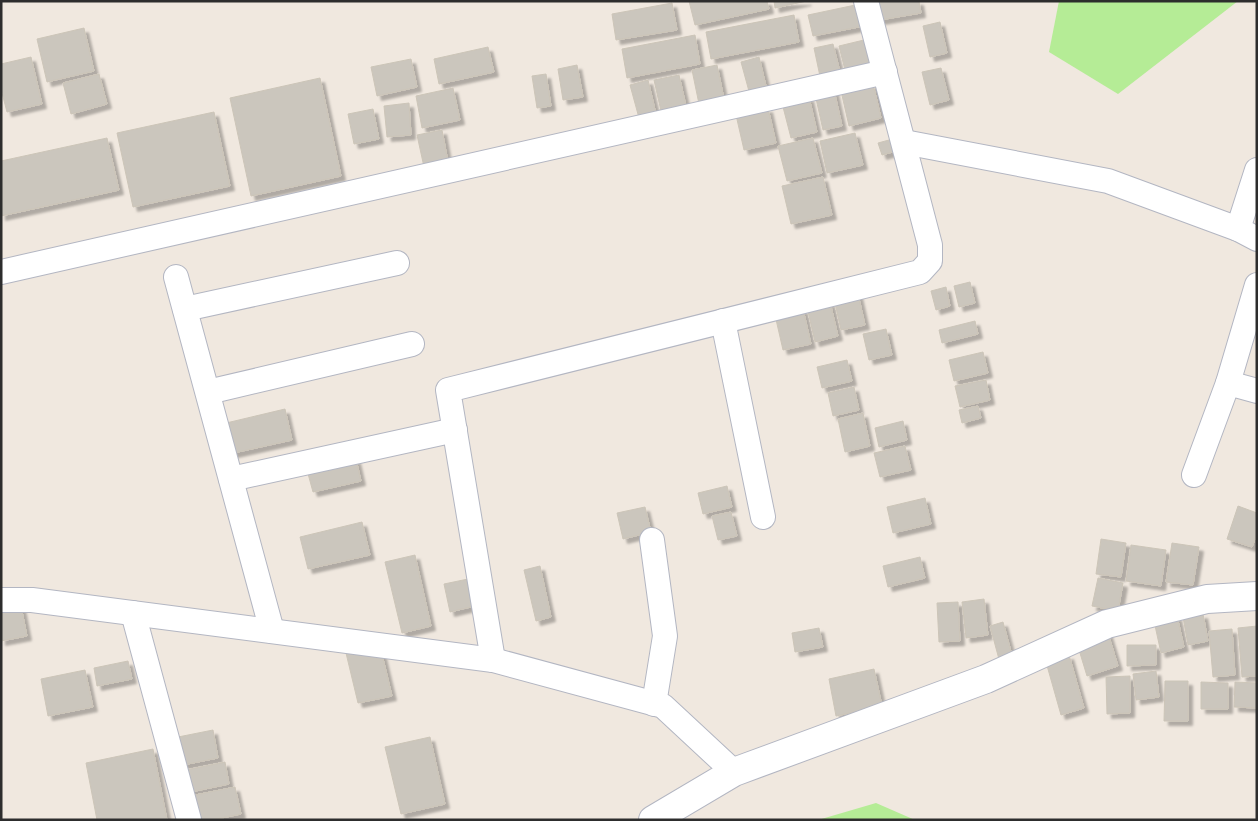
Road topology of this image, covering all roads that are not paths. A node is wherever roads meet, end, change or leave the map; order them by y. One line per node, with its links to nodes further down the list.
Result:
1 (866, 1): 2 (street)
2 (885, 72): 3 (street); 7 (street)
3 (904, 142): 5 (street); 11 (street)
4 (1257, 170): 5 (street)
5 (1247, 234)
6 (397, 263): 10 (street)
7 (1, 272)
8 (176, 277): 10 (street)
9 (1257, 285): 13 (street)
10 (185, 309): 15 (street)
11 (722, 321): 16 (street); 19 (street)
12 (412, 344): 15 (street)
13 (1228, 383): 14 (street); 17 (street)
14 (1257, 391)
15 (208, 392): 18 (street)
16 (455, 430): 18 (street); 25 (street)
17 (1194, 475)
18 (231, 479): 24 (street)
19 (763, 517)
20 (652, 540): 26 (street)
21 (1257, 596): 27 (street)
22 (1, 600): 23 (street)
23 (134, 613): 24 (street); 28 (street)
24 (272, 631): 25 (street)
25 (493, 660): 26 (street)
26 (654, 704): 27 (street)
27 (734, 772): 29 (street)
28 (190, 820)
29 (653, 820)

